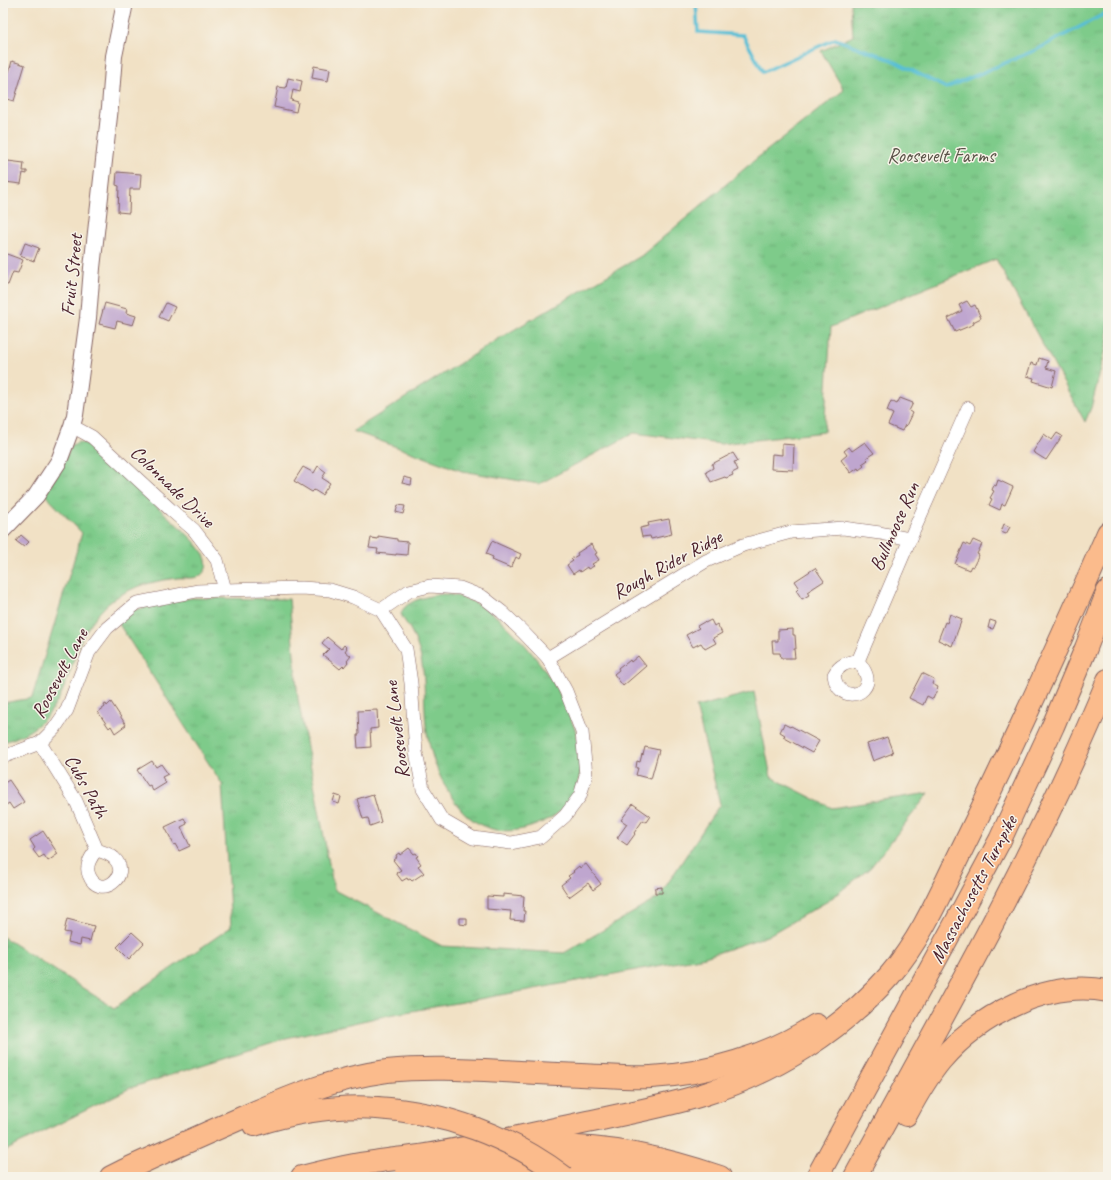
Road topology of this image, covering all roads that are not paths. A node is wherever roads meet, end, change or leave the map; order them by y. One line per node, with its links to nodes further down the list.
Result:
1 (125, 3): 3 (street, Fruit Street)
2 (968, 408): 6 (street, Bullmoose Run)
3 (72, 426): 4 (street, Fruit Street); 7 (street, Colonnade Drive)
4 (3, 530)
5 (1108, 533): 16 (highway)
6 (910, 539): 10 (street, Rough Rider Ridge); 11 (street, Bullmoose Run)
7 (225, 590): 9 (street, Roosevelt Lane); 13 (street, Roosevelt Lane)
8 (1108, 591): 26 (highway, Massachusetts Turnpike)
9 (381, 610): 10 (street, Roosevelt Lane); 10 (street, Roosevelt Lane)
10 (548, 658)
11 (858, 661)
12 (1108, 680): 27 (highway, Massachusetts Turnpike)
13 (40, 743): 14 (street, Roosevelt Lane); 15 (street, Cubs Path)
14 (3, 757)
15 (97, 850)
16 (955, 862): 18 (highway); 19 (highway)
17 (1108, 992): 28 (highway)
18 (423, 1168): 21 (highway); 22 (highway); 24 (highway); 25 (highway)
19 (111, 1177)
20 (130, 1177): 23 (highway, bridge)
21 (302, 1177)
22 (369, 1177)
23 (564, 1177)
24 (680, 1177)
25 (720, 1177)
26 (817, 1177)
27 (855, 1177)
28 (872, 1177)

